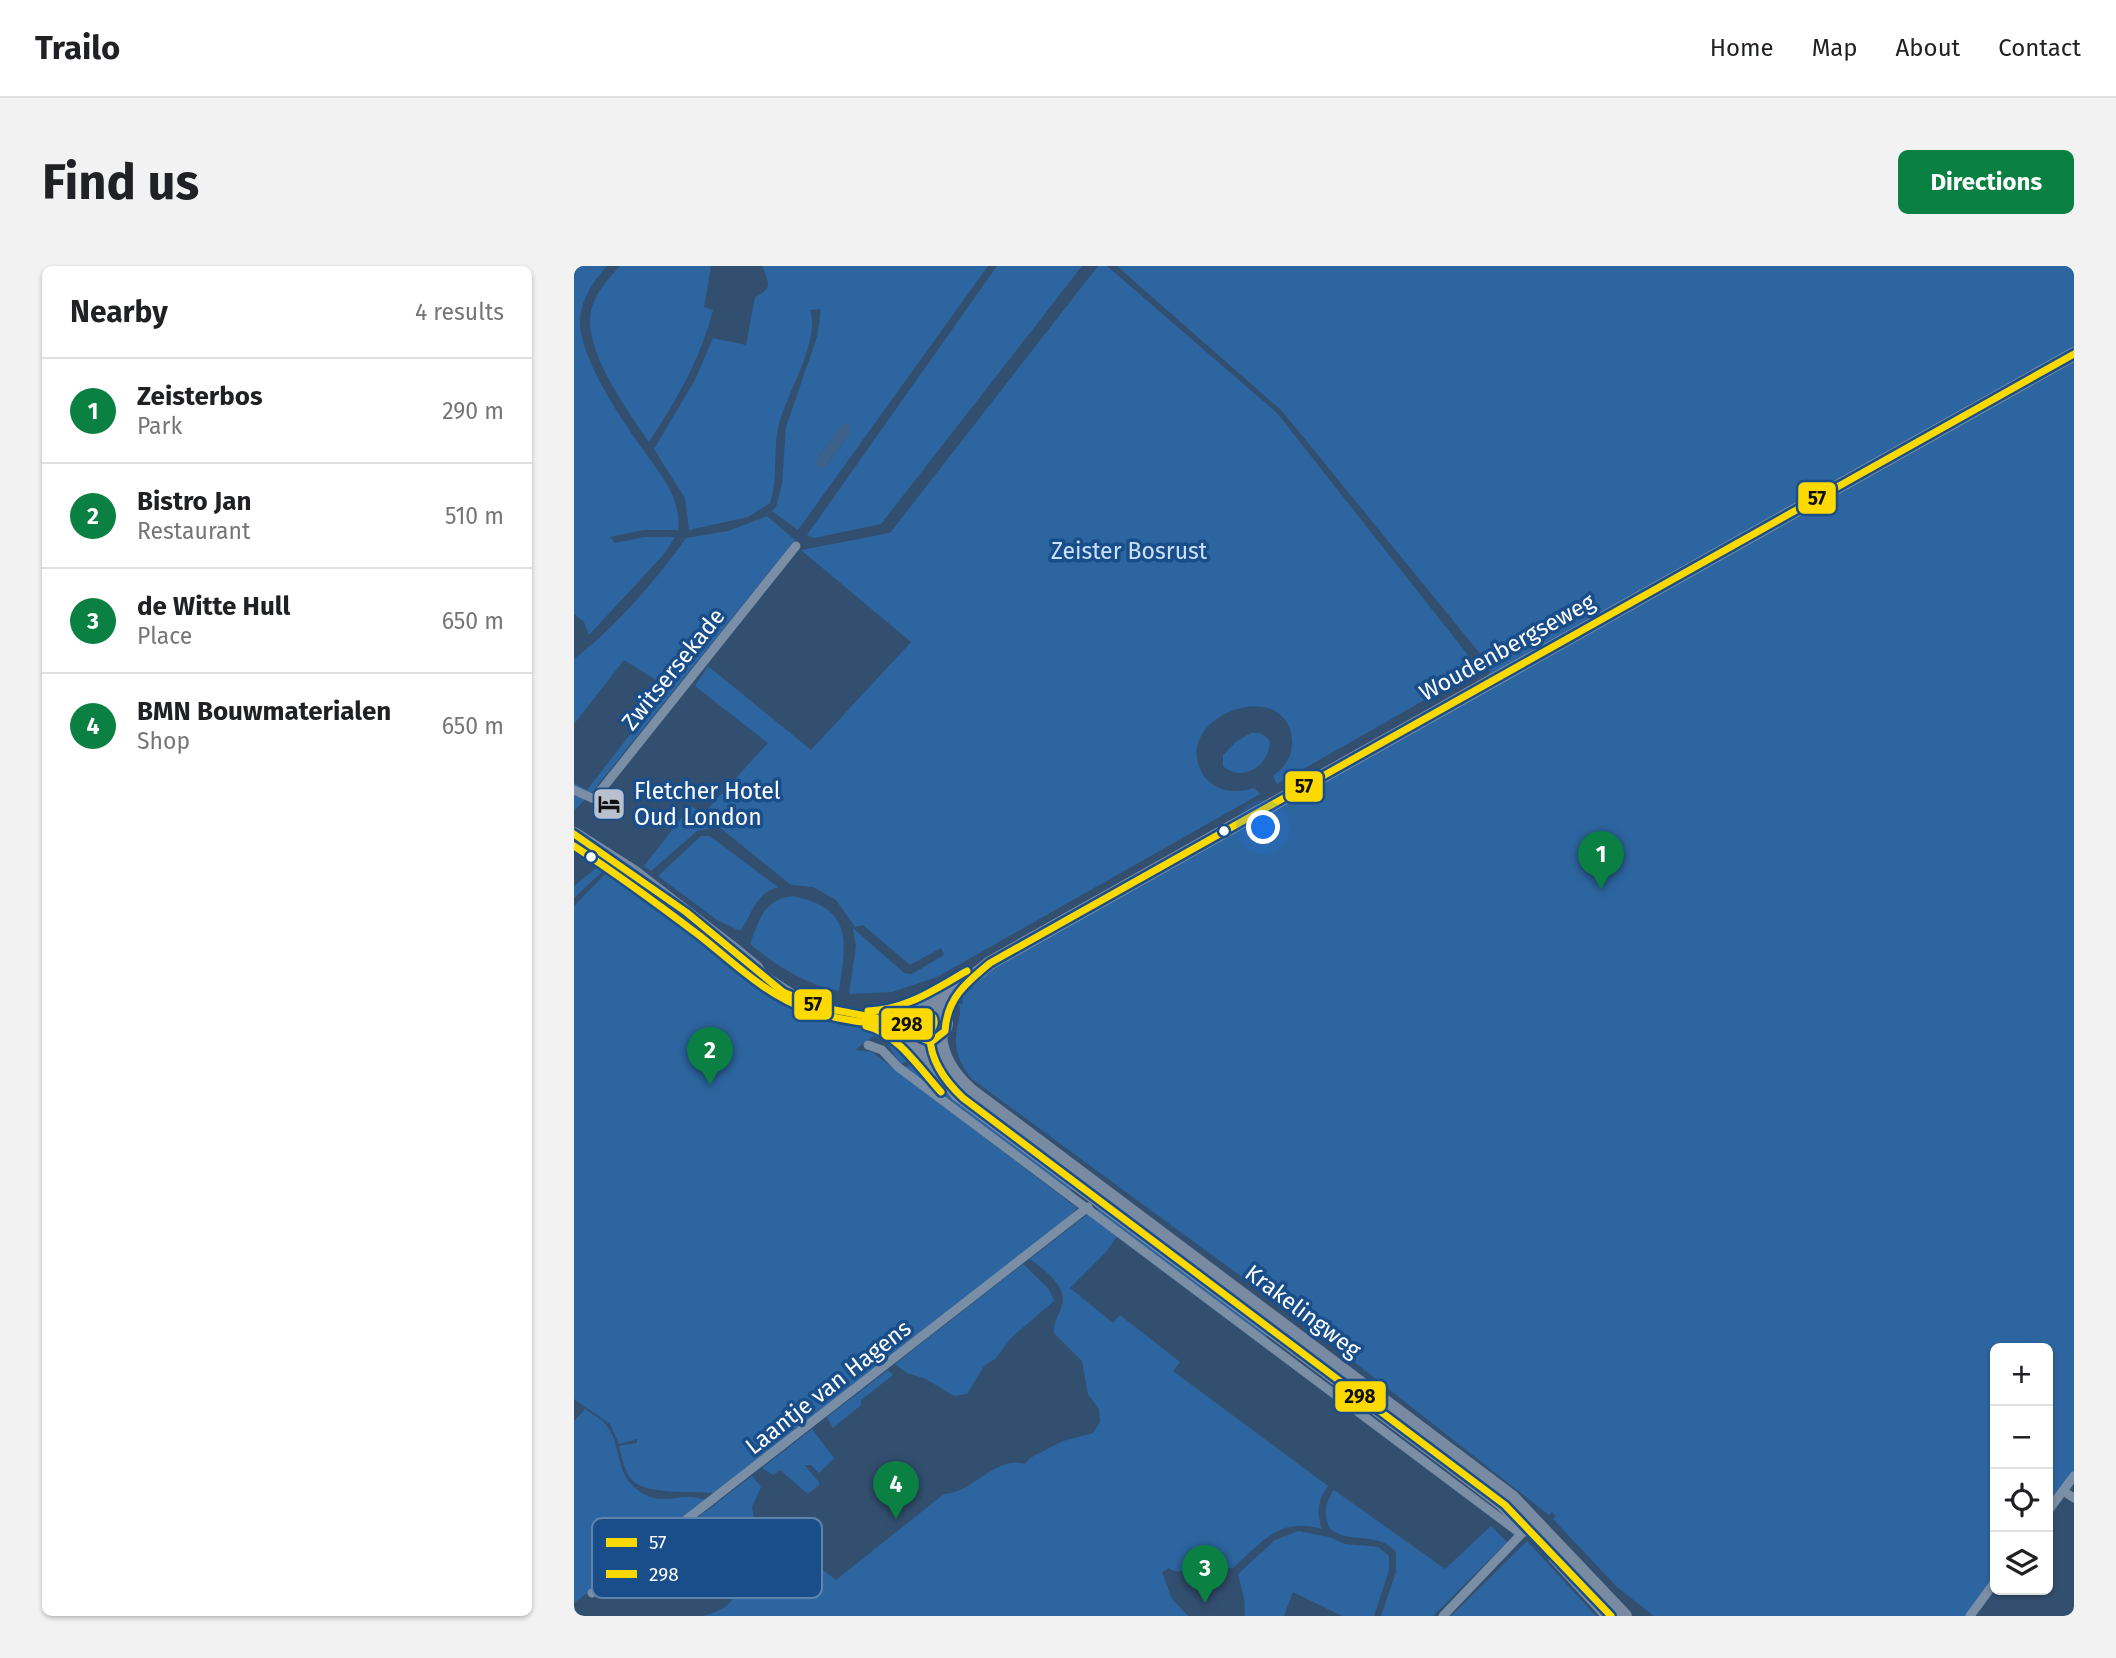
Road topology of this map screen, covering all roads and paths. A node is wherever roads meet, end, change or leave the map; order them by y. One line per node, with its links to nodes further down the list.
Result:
1 (2074, 354): 5 (main road, Woudenbergseweg)
2 (796, 546): 3 (street, Zwitsersekade)
3 (574, 790)
4 (574, 834): 8 (main road)
5 (982, 968): 6 (main road, Woudenbergseweg); 8 (main road)
6 (964, 984): 7 (main road, Woudenbergseweg); 9 (main road, Woudenbergseweg)
7 (933, 1004): 9 (main road); 10 (main road)
8 (881, 1015): 10 (main road); 14 (main road)
9 (946, 1015): 11 (main road)
10 (911, 1019): 12 (main road)
11 (940, 1036): 12 (main road); 15 (main road, Krakelingweg)
12 (926, 1041): 14 (main road, Krakelingweg)
13 (868, 1045): 15 (street, Krakelingweg)
14 (944, 1077): 15 (main road, Krakelingweg)
15 (1095, 1200): 20 (street, Laantje van Hagens); 21 (main road, Krakelingweg)
16 (2074, 1476): 17 (street)
17 (2063, 1490): 18 (street); 19 (street)
18 (2074, 1499)
19 (2053, 1504)
20 (687, 1518)
21 (1528, 1529): 23 (street); 24 (main road, Krakelingweg); 25 (main road, Krakelingweg)
22 (1990, 1589): 26 (street)
23 (1443, 1616)
24 (1609, 1616)
25 (1625, 1616)
26 (1970, 1616)

